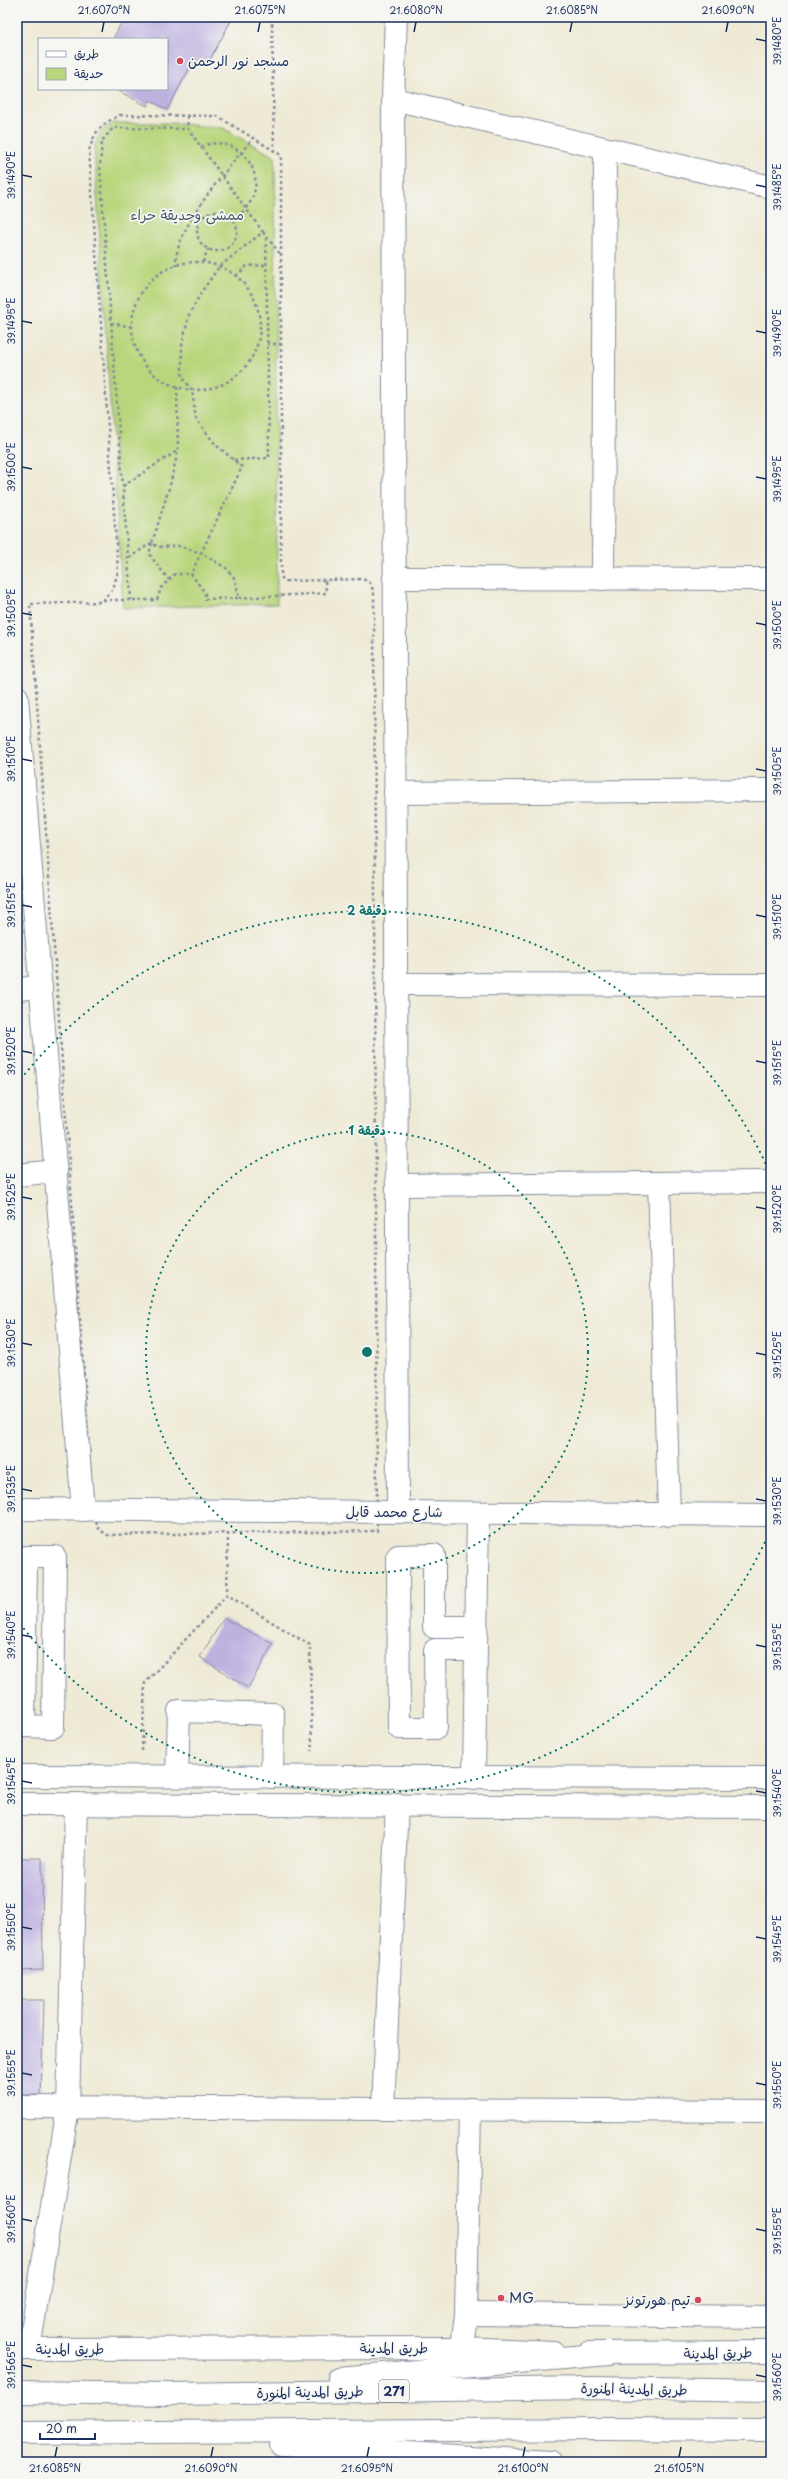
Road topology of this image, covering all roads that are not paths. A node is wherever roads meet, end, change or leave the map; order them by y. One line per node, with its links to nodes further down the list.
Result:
1 (396, 17): 2 (main road)
2 (393, 99): 3 (main road); 5 (main road)
3 (605, 149): 4 (main road); 6 (main road)
4 (771, 187)
5 (394, 578): 6 (main road); 11 (main road)
6 (603, 579): 7 (main road)
7 (771, 579)
8 (17, 697): 9 (main road)
9 (20, 782): 14 (main road)
10 (771, 790): 11 (main road)
11 (395, 793): 12 (main road)
12 (396, 984): 13 (main road); 20 (main road)
13 (771, 985)
14 (41, 987): 15 (main road); 16 (main road)
15 (17, 989)
16 (56, 1171): 17 (main road); 21 (main road)
17 (17, 1175)
18 (771, 1182): 19 (main road)
19 (659, 1183): 20 (main road); 25 (main road)
20 (397, 1186): 23 (main road)
21 (88, 1502): 22 (main road, شارع محمد قابل); 23 (main road, شارع محمد قابل)
22 (17, 1509)
23 (398, 1512): 24 (main road, شارع محمد قابل)
24 (478, 1513): 25 (main road, شارع محمد قابل); 28 (main road)
25 (669, 1515): 26 (main road, شارع محمد قابل)
26 (771, 1516)
27 (434, 1627): 28 (main road); 30 (main road); 30 (main road)
28 (476, 1627): 31 (main road)
29 (21, 1635): 29 (main road)
30 (435, 1650): 31 (main road)
31 (476, 1650): 35 (main road)
32 (17, 1776): 33 (main road)
33 (177, 1776): 34 (main road); 34 (main road)
34 (272, 1777): 35 (main road)
35 (474, 1778): 36 (main road)
36 (771, 1778)
37 (17, 1804): 38 (main road)
38 (76, 1804): 39 (main road); 42 (main road)
39 (398, 1804): 40 (main road); 43 (main road)
40 (771, 1807)
41 (17, 2107): 42 (main road)
42 (68, 2108): 43 (main road); 49 (main road)
43 (383, 2109): 44 (main road)
44 (470, 2109): 45 (main road); 46 (main road)
45 (771, 2111)
46 (466, 2314): 47 (main road); 48 (main road)
47 (771, 2317)
48 (462, 2348): 49 (main road, طريق المدينة); 51 (main road, طريق المدينة)
49 (23, 2349)
50 (771, 2352): 51 (main road, طريق المدينة)
51 (608, 2354): 54 (main road)
52 (771, 2390): 54 (main road, طريق المدينة المنورة / 271)
53 (17, 2392): 54 (main road, طريق المدينة المنورة / 271)
54 (168, 2394)
55 (771, 2430): 57 (main road)
56 (17, 2433): 57 (main road)
57 (98, 2433): 58 (main road)
58 (550, 2462)

